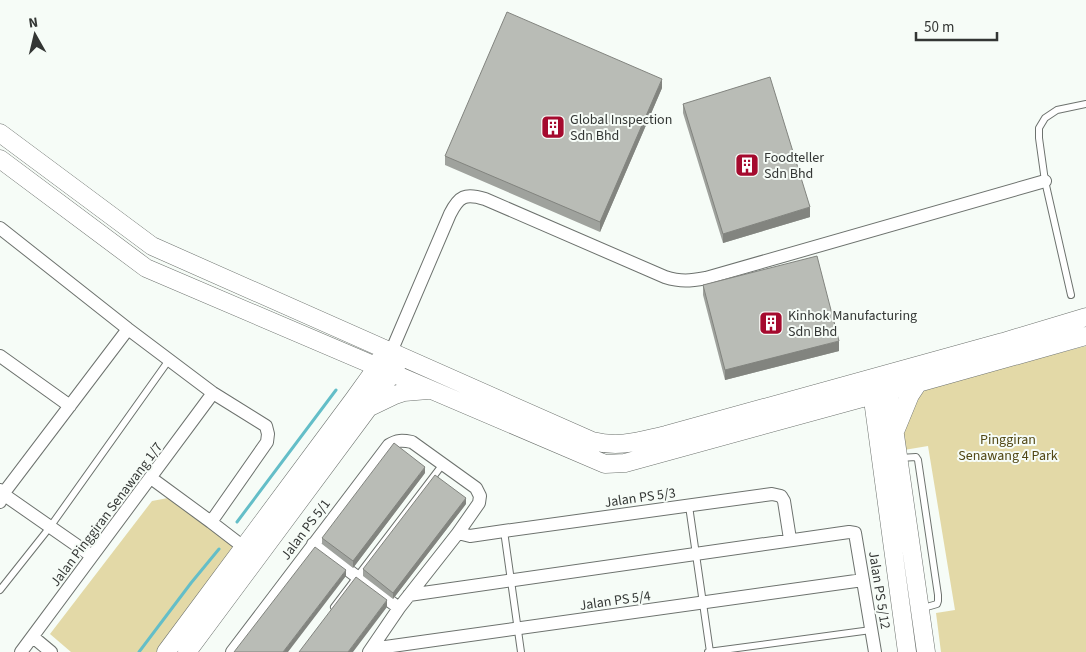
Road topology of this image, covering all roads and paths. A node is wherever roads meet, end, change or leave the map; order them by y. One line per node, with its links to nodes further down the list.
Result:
1 (1086, 104): 4 (lane)
2 (0, 132): 11 (street)
3 (0, 159): 10 (street)
4 (1045, 181): 6 (lane); 11 (street)
5 (0, 228): 8 (street)
6 (1071, 295)
7 (1086, 317): 16 (street)
8 (128, 329): 13 (street); 21 (street)
9 (1086, 336): 15 (street)
10 (329, 347): 14 (street); 19 (street)
11 (393, 353): 14 (street); 16 (street)
12 (0, 356): 21 (street)
13 (169, 360): 18 (street); 29 (lane)
14 (385, 370): 17 (street); 19 (street)
15 (918, 383): 16 (street); 23 (street)
16 (880, 384): 20 (street); 22 (street); 23 (street)
17 (431, 390): 19 (street); 20 (street)
18 (214, 393): 25 (street, Jalan Pinggiran Senawang 1/7); 28 (street)
19 (362, 403): 34 (street)
20 (841, 404): 22 (street)
21 (70, 406): 26 (street)
22 (877, 429): 57 (street)
23 (895, 431): 58 (street)
24 (443, 464): 31 (street); 33 (street, Jalan PS 5/1); 37 (lane)
25 (151, 478): 28 (street); 36 (street, Jalan Pinggiran Senawang 1/7)
26 (1, 495): 29 (street)
27 (689, 506): 30 (street, Jalan PS 5/3); 32 (street, Jalan PS 5/3); 35 (lane)
28 (211, 522): 34 (street)
29 (50, 527): 36 (street); 40 (lane)
30 (504, 531): 31 (street, Jalan PS 5/3); 39 (lane)
31 (458, 533): 41 (street)
32 (790, 540): 35 (street); 38 (street, Jalan PS 5/12)
33 (313, 544): 37 (street); 53 (street, Jalan PS 5/1)
34 (251, 552): 48 (street); 52 (street)
35 (696, 554): 39 (street); 42 (lane)
36 (92, 556): 47 (street, Jalan Pinggiran Senawang 1/7)
37 (356, 576): 43 (street); 44 (lane)
38 (863, 580): 42 (street, Jalan PS 5/4); 46 (street, Jalan PS 5/12)
39 (511, 581): 41 (street); 45 (lane)
40 (0, 590)
41 (409, 595): 43 (street)
42 (703, 603): 45 (street, Jalan PS 5/4); 55 (lane)
43 (399, 608): 49 (street)
44 (329, 614)
45 (517, 629): 49 (street, Jalan PS 5/4); 54 (lane)
46 (871, 630): 55 (lane); 56 (street, Jalan PS 5/12)
47 (33, 637): 50 (street, Jalan Pinggiran Senawang 1/7); 51 (street)
48 (170, 650)
49 (370, 651)
50 (21, 652)
51 (52, 652)
52 (186, 652)
53 (232, 652)
54 (521, 652)
55 (709, 652)
56 (875, 652)
57 (907, 652)
58 (926, 652)

